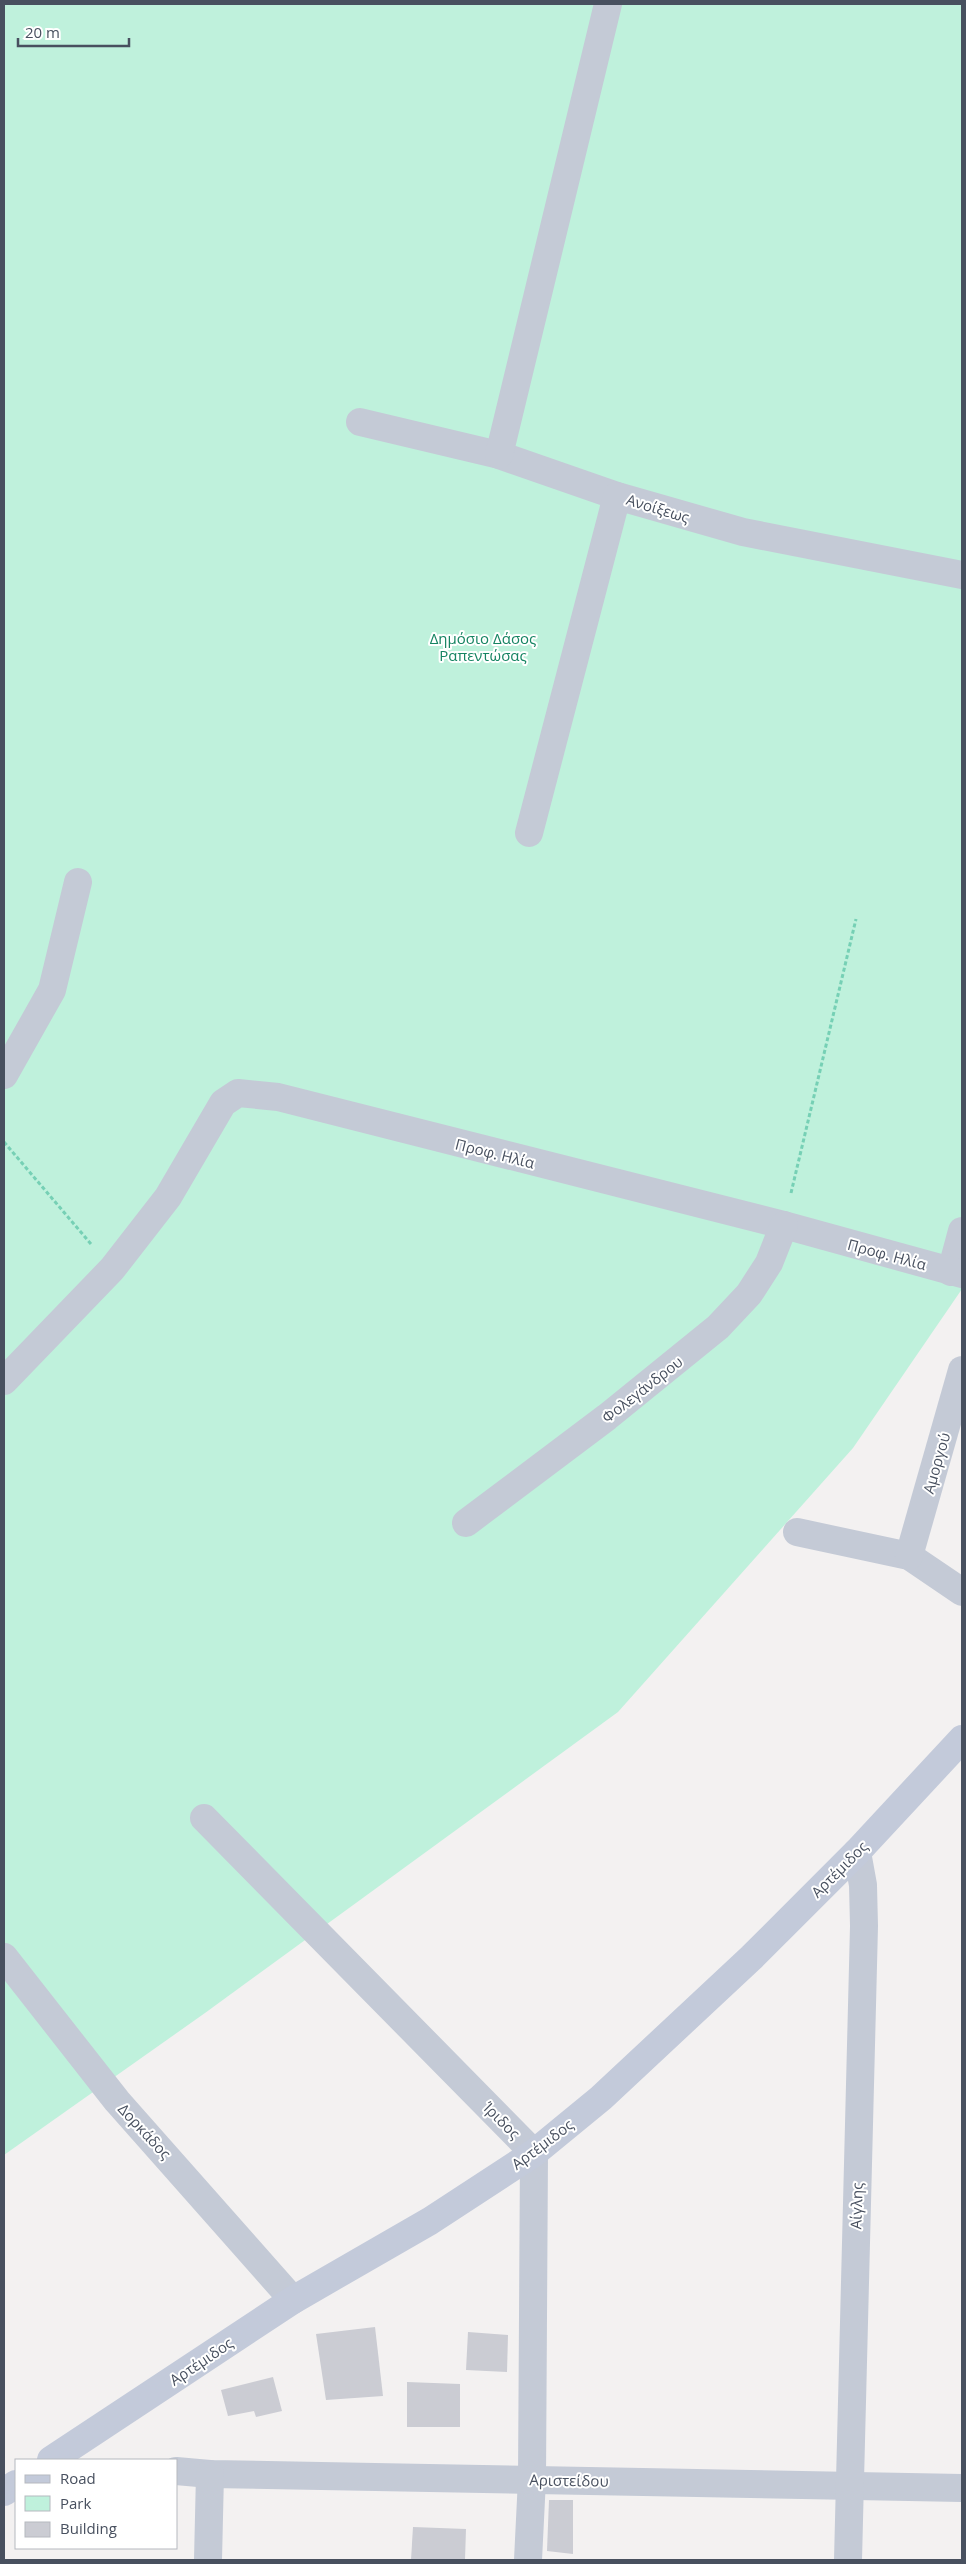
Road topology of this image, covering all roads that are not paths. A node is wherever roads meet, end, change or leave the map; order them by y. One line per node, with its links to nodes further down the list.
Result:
1 (608, 4): 3 (street)
2 (360, 422): 3 (street, Ανοίξεως)
3 (499, 454): 4 (street, Ανοίξεως)
4 (618, 496): 5 (street, Ανοίξεως); 6 (street)
5 (962, 574)
6 (530, 833)
7 (78, 882): 8 (street)
8 (4, 1075)
9 (784, 1225): 11 (street, Προφ. Ηλία); 13 (street, Προφ. Ηλία); 14 (street, Φολεγάνδρου)
10 (962, 1232): 11 (street)
11 (957, 1273)
12 (962, 1370): 16 (street, Αμοργού)
13 (4, 1382)
14 (466, 1523)
15 (797, 1532): 16 (street)
16 (909, 1556): 17 (street)
17 (962, 1592)
18 (962, 1738): 20 (street, Αρτέμιδος)
19 (204, 1818): 22 (street, Ίριδος)
20 (857, 1852): 22 (street, Αρτέμιδος); 29 (street, Αίγλης)
21 (4, 1957): 23 (street, Δορκάδος)
22 (534, 2153): 23 (street, Αρτέμιδος); 27 (street)
23 (293, 2300): 24 (street, Αρτέμιδος)
24 (53, 2459)
25 (178, 2471): 26 (street, Αριστείδου)
26 (210, 2474): 27 (street, Αριστείδου); 32 (street)
27 (532, 2479): 29 (street, Αριστείδου); 33 (street)
28 (15, 2485): 31 (street)
29 (848, 2486): 30 (street, Αριστείδου); 34 (street, Αίγλης)
30 (962, 2488)
31 (4, 2492)
32 (208, 2560)
33 (528, 2560)
34 (848, 2560)

